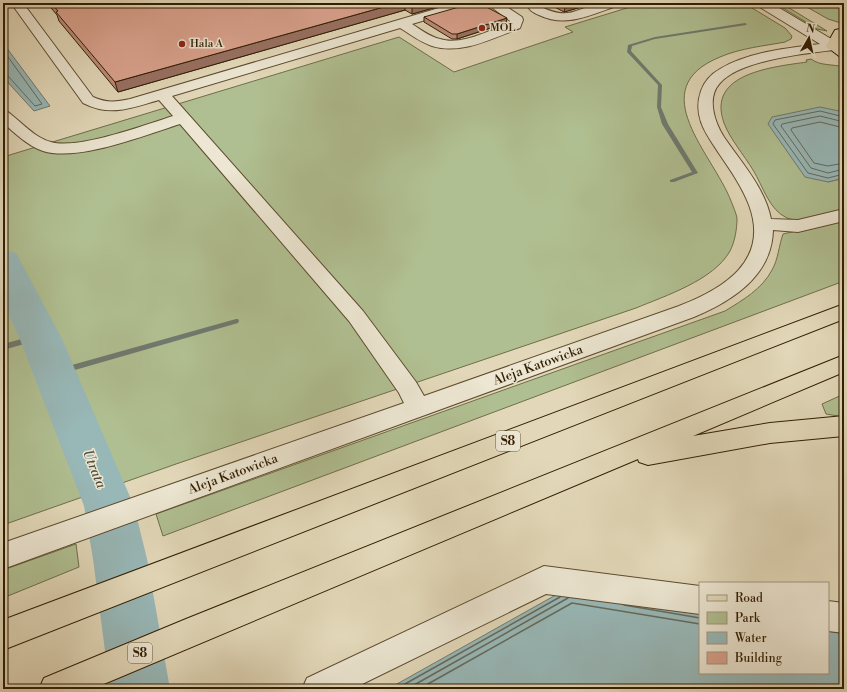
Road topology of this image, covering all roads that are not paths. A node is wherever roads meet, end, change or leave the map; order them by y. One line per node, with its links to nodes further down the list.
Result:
1 (17, 3): 10 (street)
2 (469, 3): 7 (street)
3 (492, 3): 7 (street)
4 (532, 3): 5 (street)
5 (612, 3)
6 (762, 3): 9 (street)
7 (401, 23): 10 (street)
8 (827, 25): 9 (street)
9 (841, 41): 14 (street, Aleja Katowicka)
10 (162, 94): 12 (street)
11 (3, 115): 12 (street)
12 (184, 118): 17 (street)
13 (844, 215): 14 (street)
14 (763, 224): 17 (street, Aleja Katowicka)
15 (844, 311): 24 (highway, S8)
16 (844, 363): 19 (highway, S8)
17 (418, 408): 20 (street, Aleja Katowicka)
18 (844, 426): 19 (highway)
19 (598, 465): 25 (highway, S8)
20 (3, 556)
21 (699, 600): 26 (street)
22 (829, 616): 23 (street)
23 (844, 618)
24 (3, 635)
25 (55, 689)
26 (318, 689)

